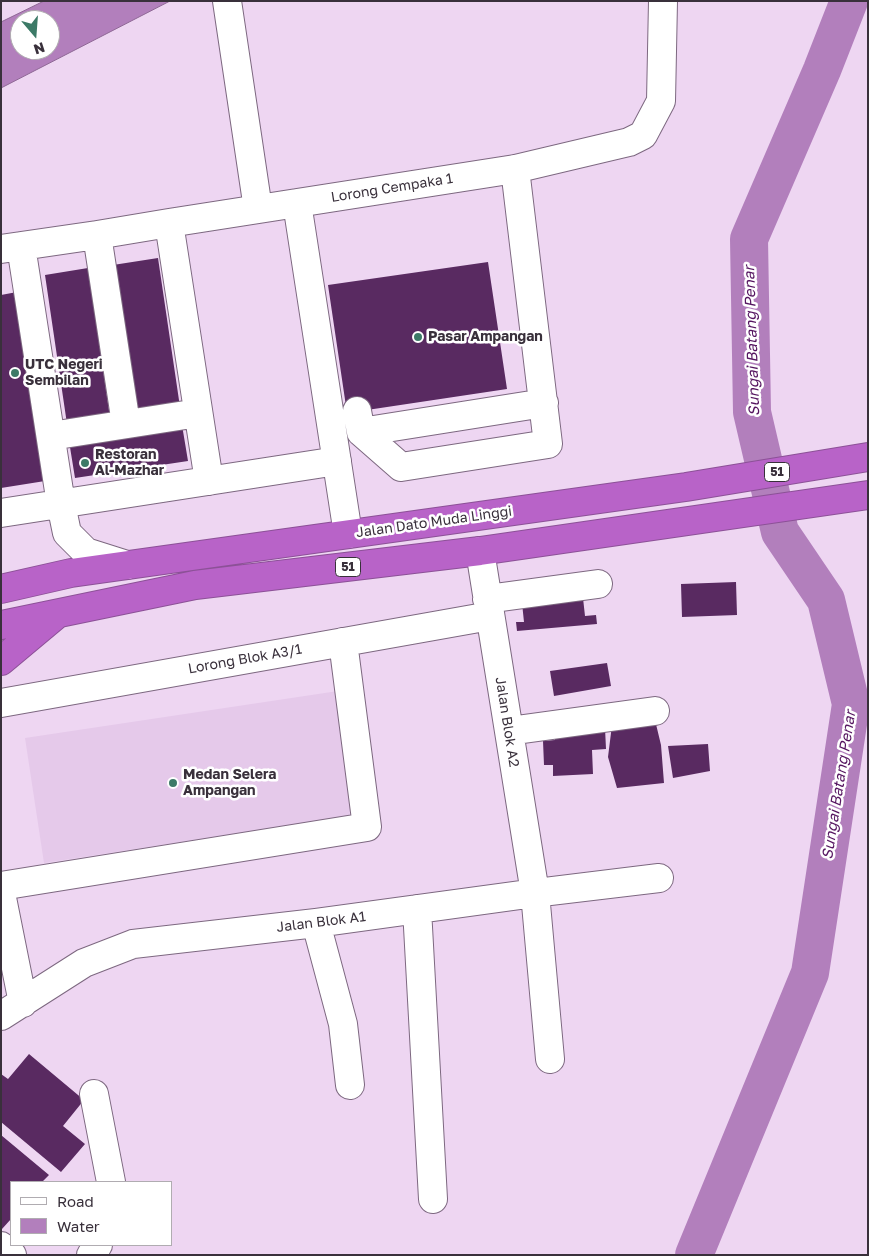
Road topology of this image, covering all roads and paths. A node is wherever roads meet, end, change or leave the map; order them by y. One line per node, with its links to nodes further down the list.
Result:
1 (227, 1): 5 (street)
2 (663, 1): 3 (street, Lorong Cempaka 1)
3 (515, 169): 4 (street, Lorong Cempaka 1); 9 (street)
4 (297, 203): 5 (street, Lorong Cempaka 1); 15 (street)
5 (258, 209): 6 (street, Lorong Cempaka 1)
6 (169, 223): 7 (street, Lorong Cempaka 1); 10 (street)
7 (97, 236): 8 (street, Lorong Cempaka 1); 11 (street)
8 (11, 248): 13 (street)
9 (544, 403): 12 (street); 16 (street)
10 (198, 413): 11 (street); 17 (street)
11 (126, 424): 13 (street)
12 (394, 427): 16 (street); 16 (street)
13 (50, 436): 19 (street)
14 (868, 458): 21 (highway, Jalan Dato Muda Linggi / 51)
15 (337, 461): 17 (street); 21 (street)
16 (401, 467)
17 (209, 481): 19 (street)
18 (865, 496): 22 (highway, 51)
19 (61, 504): 20 (street); 23 (street)
20 (1, 513)
21 (348, 534): 23 (highway, Jalan Dato Muda Linggi / 51)
22 (480, 551): 26 (street, Jalan Blok A2); 27 (highway, 51)
23 (127, 564): 25 (highway, Jalan Dato Muda Linggi / 51)
24 (598, 584): 26 (street, Lorong Blok A3/1)
25 (1, 589)
26 (488, 607): 29 (street, Lorong Blok A3/1); 33 (street, Jalan Blok A2)
27 (59, 612): 28 (highway, 51); 30 (highway)
28 (1, 625)
29 (343, 642): 31 (street, Lorong Blok A3/1); 35 (street)
30 (1, 661)
31 (1, 703)
32 (655, 712): 33 (street)
33 (508, 731): 37 (street, Jalan Blok A2)
34 (659, 878): 37 (street, Jalan Blok A1)
35 (1, 886)
36 (1, 893): 40 (street)
37 (535, 893): 38 (street, Jalan Blok A1); 41 (street, Jalan Blok A2)
38 (417, 909): 39 (street, Jalan Blok A1); 45 (street)
39 (316, 923): 40 (street, Jalan Blok A1); 42 (street)
40 (12, 1009)
41 (550, 1059)
42 (350, 1085)
43 (94, 1094): 44 (street)
44 (112, 1181)
45 (433, 1199)
46 (1, 1246): 47 (street)
47 (12, 1255)

